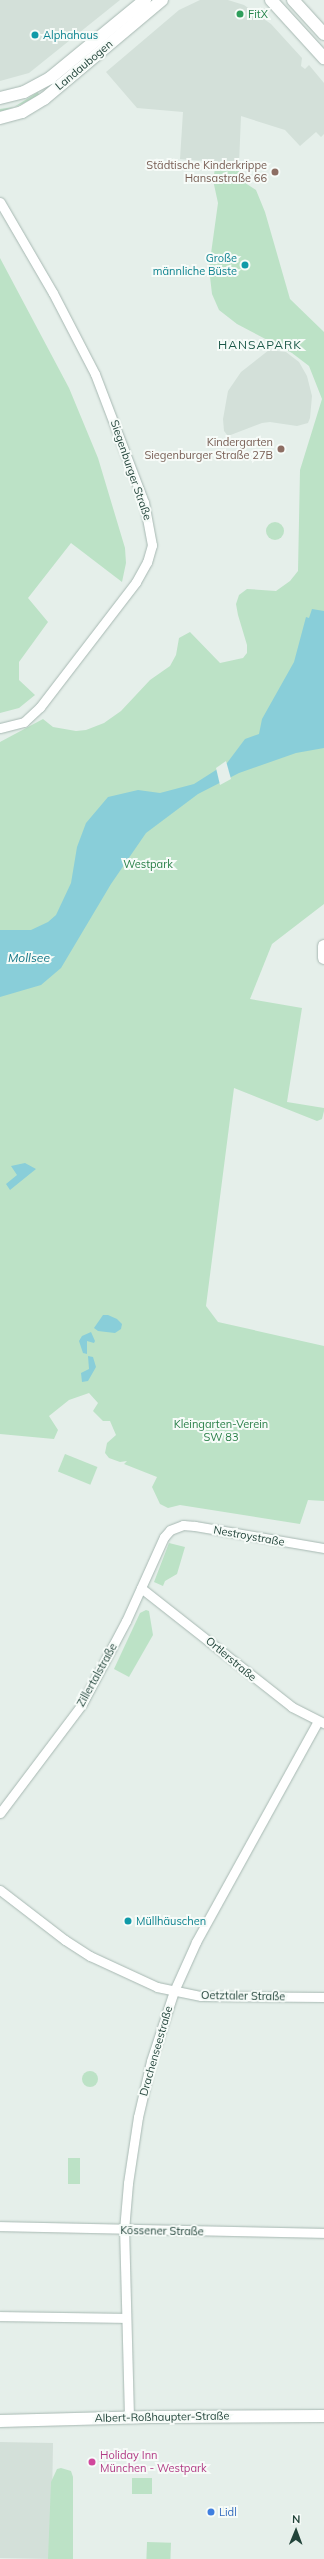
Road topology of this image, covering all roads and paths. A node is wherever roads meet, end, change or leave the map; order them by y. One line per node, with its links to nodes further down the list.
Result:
1 (145, 0): 7 (main road, Landaubogen)
2 (162, 0): 8 (main road, Landaubogen)
3 (271, 0): 6 (main road)
4 (294, 0): 5 (main road)
5 (324, 34)
6 (324, 58)
7 (0, 98)
8 (0, 118)
9 (0, 202): 10 (street, Siegenburger Straße)
10 (0, 728)
11 (324, 946): 12 (main road)
12 (324, 958)
13 (175, 1527): 14 (street, Nestroystraße); 15 (street, Zillertalstraße)
14 (324, 1548)
15 (142, 1588): 16 (street, Ortlerstraße); 17 (street, Zillertalstraße)
16 (321, 1722): 19 (street, Drachenseestraße)
17 (0, 1813)
18 (0, 1890): 19 (street, Oetztaler Straße)
19 (174, 1991): 20 (street, Oetztaler Straße); 22 (street, Drachenseestraße)
20 (324, 1997)
21 (0, 2226): 22 (street, Kössener Straße)
22 (124, 2230): 23 (street, Kössener Straße); 25 (street, Drachenseestraße)
23 (324, 2233)
24 (0, 2316): 25 (street)
25 (126, 2318): 27 (street, Drachenseestraße)
26 (324, 2416): 27 (main road, Albert-Roßhaupter-Straße)
27 (129, 2417): 28 (main road, Albert-Roßhaupter-Straße)
28 (0, 2421)

